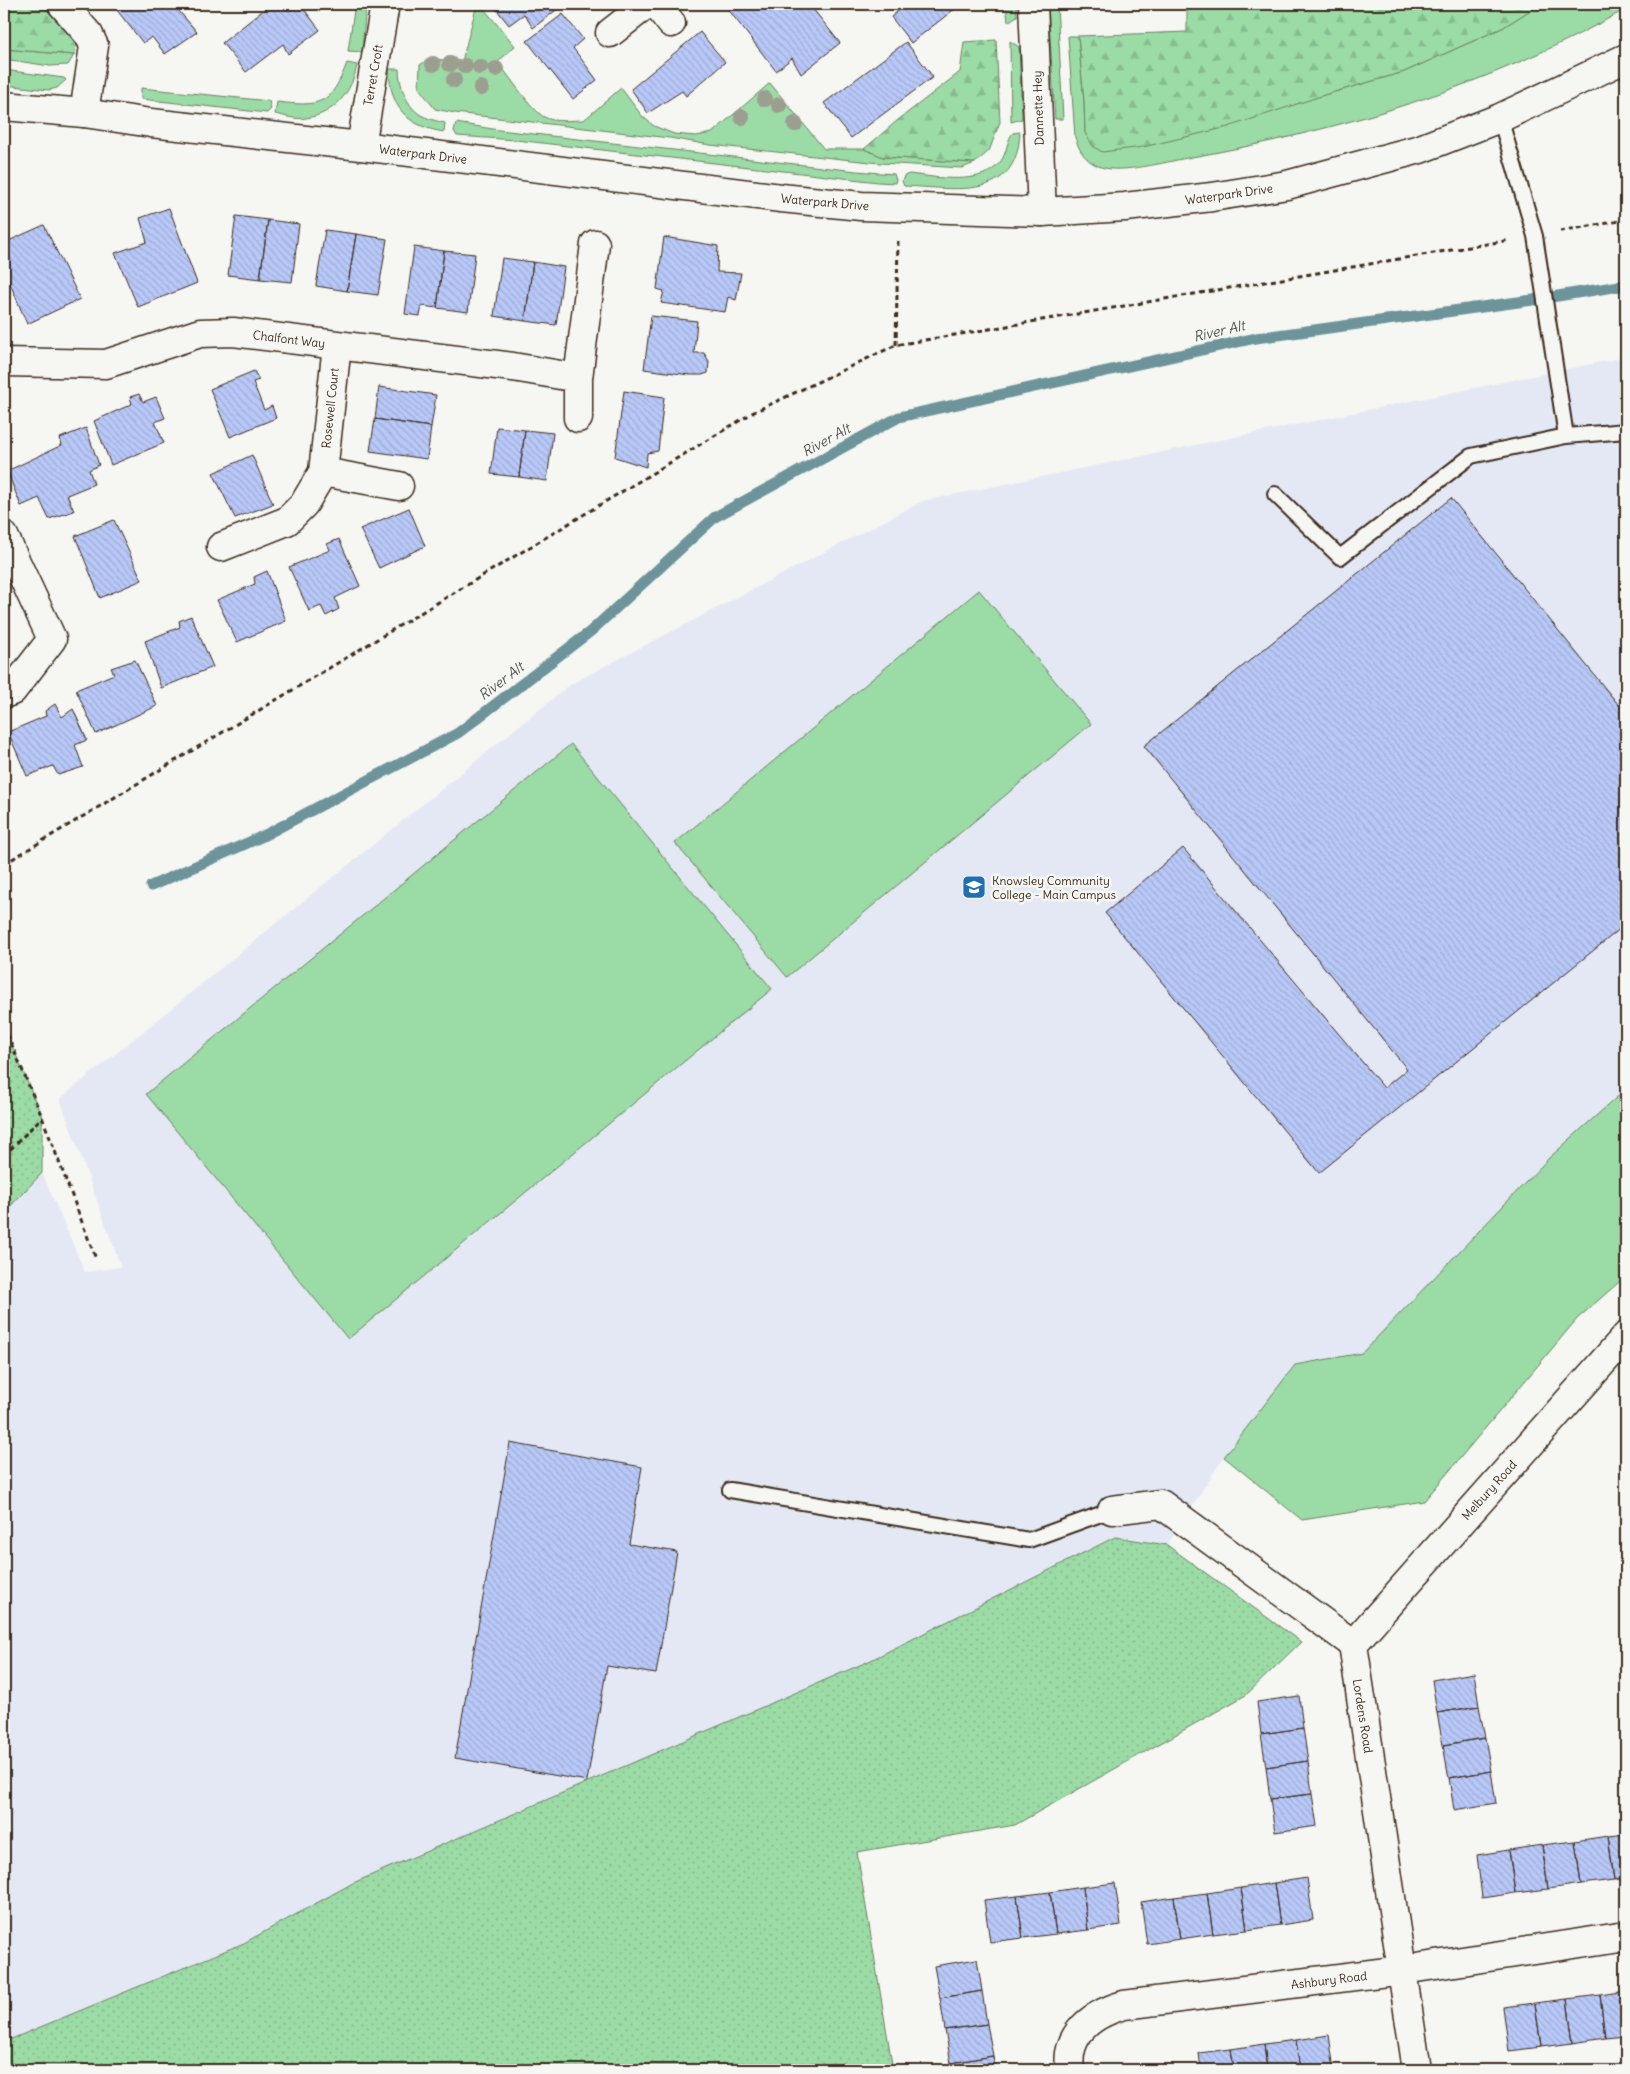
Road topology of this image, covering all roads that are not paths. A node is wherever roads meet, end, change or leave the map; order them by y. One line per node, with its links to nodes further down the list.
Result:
1 (62, 4): 8 (street)
2 (385, 4): 10 (street, Terret Croft)
3 (647, 4): 5 (street)
4 (1033, 4): 11 (street, Dannette Hey)
5 (610, 33)
6 (1626, 58): 9 (street, Waterpark Drive)
7 (4, 106): 8 (street, Waterpark Drive)
8 (84, 113): 10 (street, Waterpark Drive)
9 (1500, 118): 11 (street, Waterpark Drive); 18 (lane)
10 (361, 146): 11 (street, Waterpark Drive)
11 (1042, 212)
12 (595, 244): 15 (street)
13 (337, 345): 14 (street, Chalfont Way); 15 (street, Chalfont Way); 19 (street, Rosewell Court)
14 (4, 362)
15 (578, 378): 16 (street)
16 (578, 418)
17 (1626, 431): 18 (lane)
18 (1566, 436): 21 (lane)
19 (323, 472): 20 (street); 23 (street, Rosewell Court)
20 (398, 486)
21 (1275, 494)
22 (4, 536): 24 (street)
23 (220, 547)
24 (4, 694)
25 (1626, 1336): 28 (street, Melbury Road)
26 (730, 1490): 27 (lane)
27 (1112, 1510): 28 (street)
28 (1352, 1644): 30 (street, Lordens Road)
29 (1626, 1936): 30 (street, Ashbury Road)
30 (1402, 1970): 31 (street, Ashbury Road); 32 (street, Lordens Road)
31 (1070, 2070)
32 (1416, 2070)

